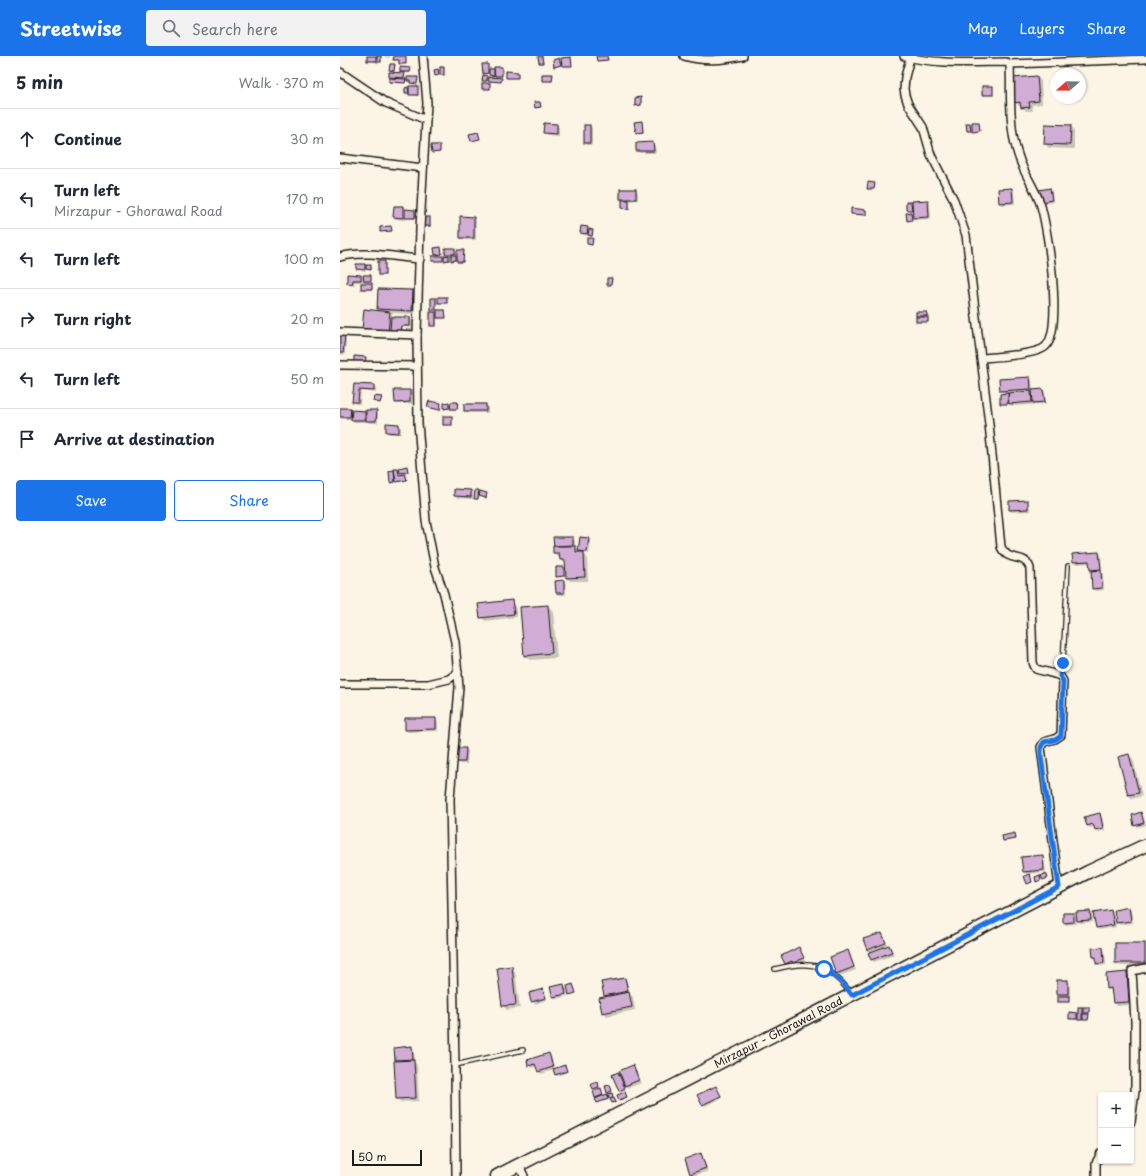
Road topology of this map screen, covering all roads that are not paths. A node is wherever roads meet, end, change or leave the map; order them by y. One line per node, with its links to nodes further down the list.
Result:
1 (423, 56): 8 (street)
2 (684, 56): 3 (street)
3 (742, 56)
4 (907, 57): 6 (street); 15 (street)
5 (1146, 59): 6 (street)
6 (1010, 64): 15 (street)
7 (340, 72): 8 (street)
8 (426, 120): 10 (street)
9 (340, 158): 10 (street)
10 (423, 168): 12 (street)
11 (340, 257): 12 (street)
12 (420, 259): 14 (street)
13 (340, 332): 14 (street)
14 (417, 335): 17 (street)
15 (981, 358): 20 (street)
16 (340, 365): 17 (street)
17 (417, 366): 19 (street)
18 (1068, 566): 20 (lane)
19 (458, 672): 21 (street); 28 (street)
20 (1060, 676): 23 (street)
21 (340, 684)
22 (1146, 845): 23 (main road, Mirzapur - Ghorawal Road)
23 (1059, 887): 26 (main road, Mirzapur - Ghorawal Road)
24 (1146, 968): 29 (street)
25 (775, 969): 26 (lane)
26 (852, 995): 31 (main road, Mirzapur - Ghorawal Road)
27 (523, 1050): 28 (lane)
28 (455, 1065): 32 (street)
29 (1134, 1103)
30 (1098, 1159): 34 (street)
31 (521, 1170): 33 (main road, Mirzapur - Ghorawal Road)
32 (456, 1176)
33 (497, 1176)
34 (1096, 1176)

